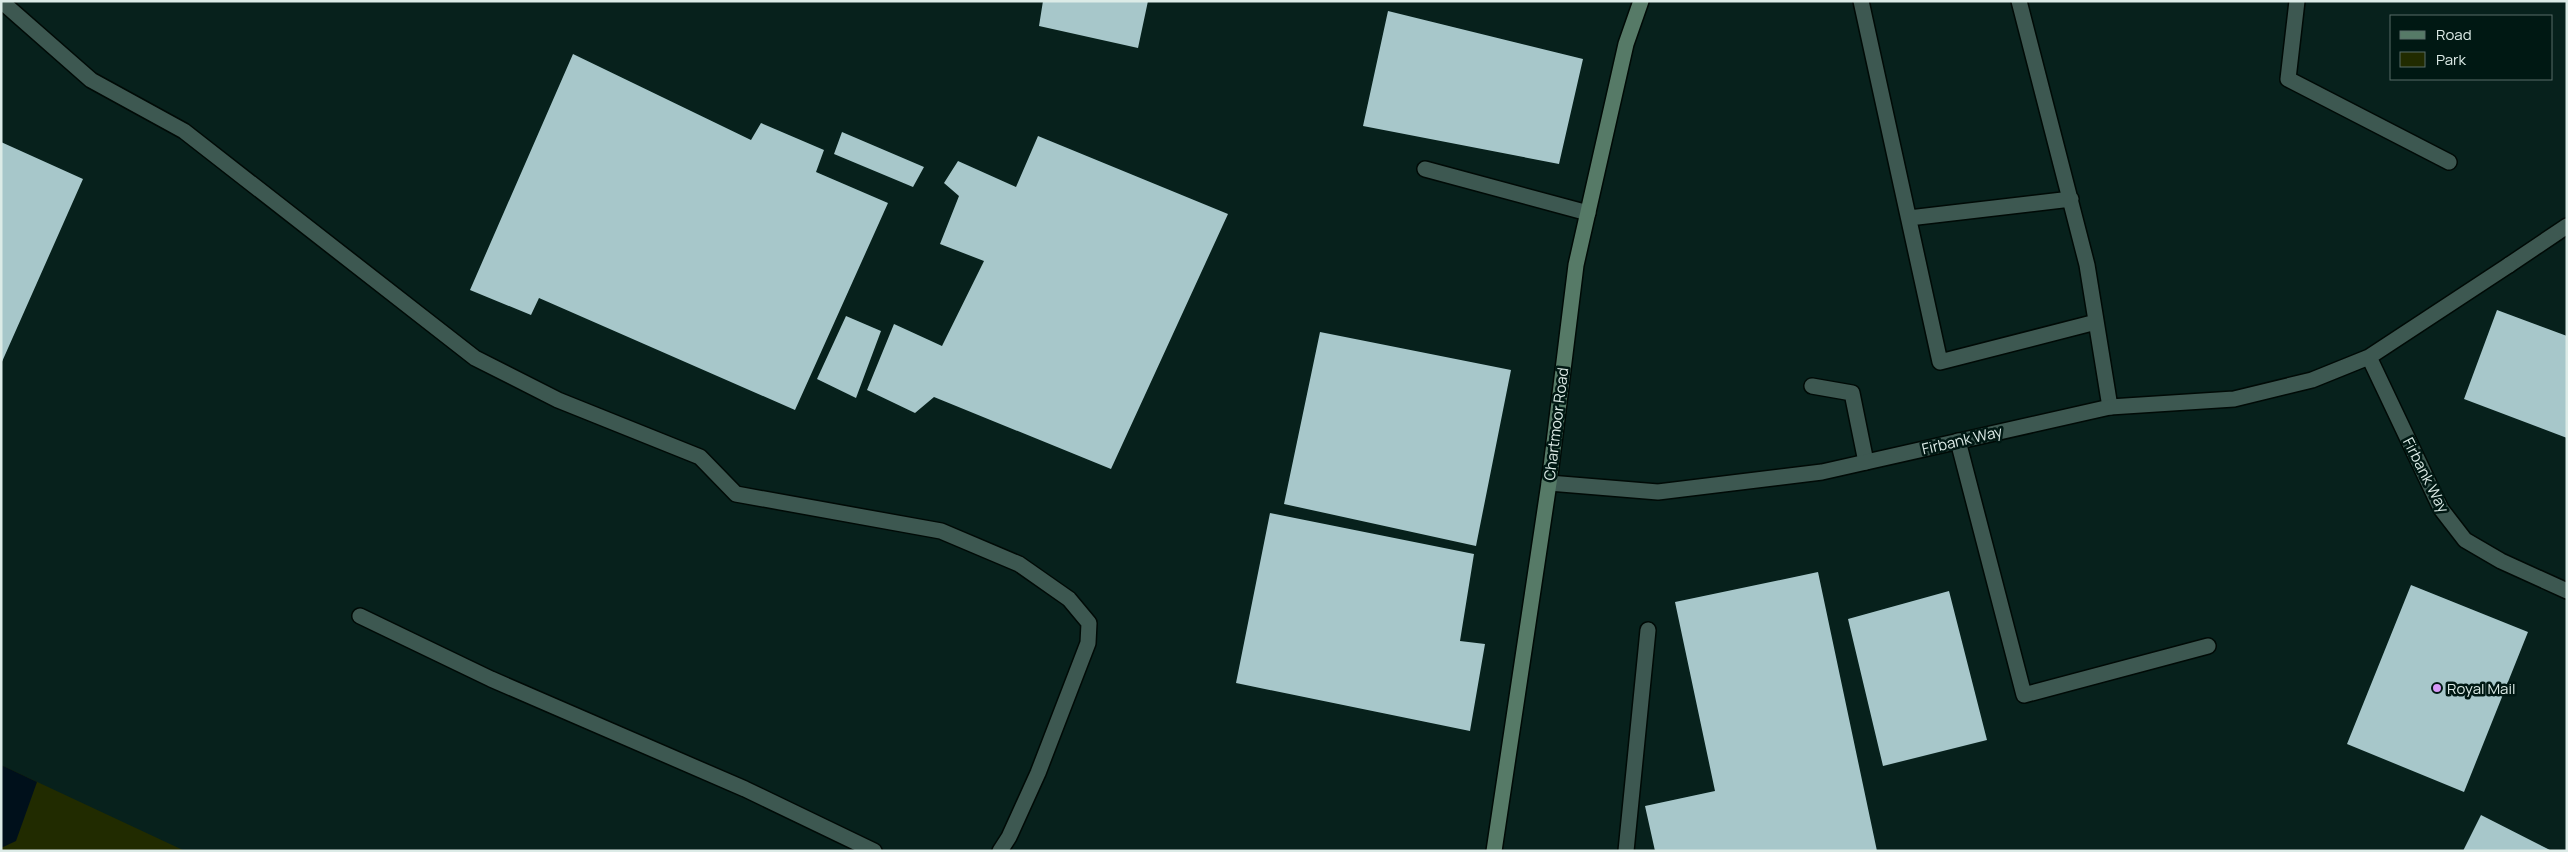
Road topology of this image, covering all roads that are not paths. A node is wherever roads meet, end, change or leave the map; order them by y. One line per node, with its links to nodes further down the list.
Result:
1 (1641, 1): 9 (street, Chartmoor Road)
2 (1862, 1): 10 (street)
3 (2018, 1): 8 (street)
4 (2297, 1): 6 (street)
5 (1, 2): 24 (street)
6 (2449, 162)
7 (1425, 169): 9 (street)
8 (2070, 199): 10 (street); 12 (street)
9 (1588, 213): 18 (street, Chartmoor Road)
10 (1909, 218): 12 (street)
11 (2567, 226): 13 (street, Firbank Way)
12 (2096, 322): 15 (street)
13 (2369, 357): 15 (street, Firbank Way); 19 (street, Firbank Way)
14 (1812, 386): 17 (street)
15 (2110, 407): 16 (street, Firbank Way)
16 (1958, 441): 17 (street, Firbank Way); 22 (street)
17 (1866, 462): 18 (street, Firbank Way)
18 (1549, 483): 25 (street, Chartmoor Road)
19 (2567, 591)
20 (360, 616): 23 (street)
21 (1648, 630): 26 (street)
22 (2208, 646)
23 (874, 851)
24 (1000, 851)
25 (1494, 851)
26 (1626, 851)

